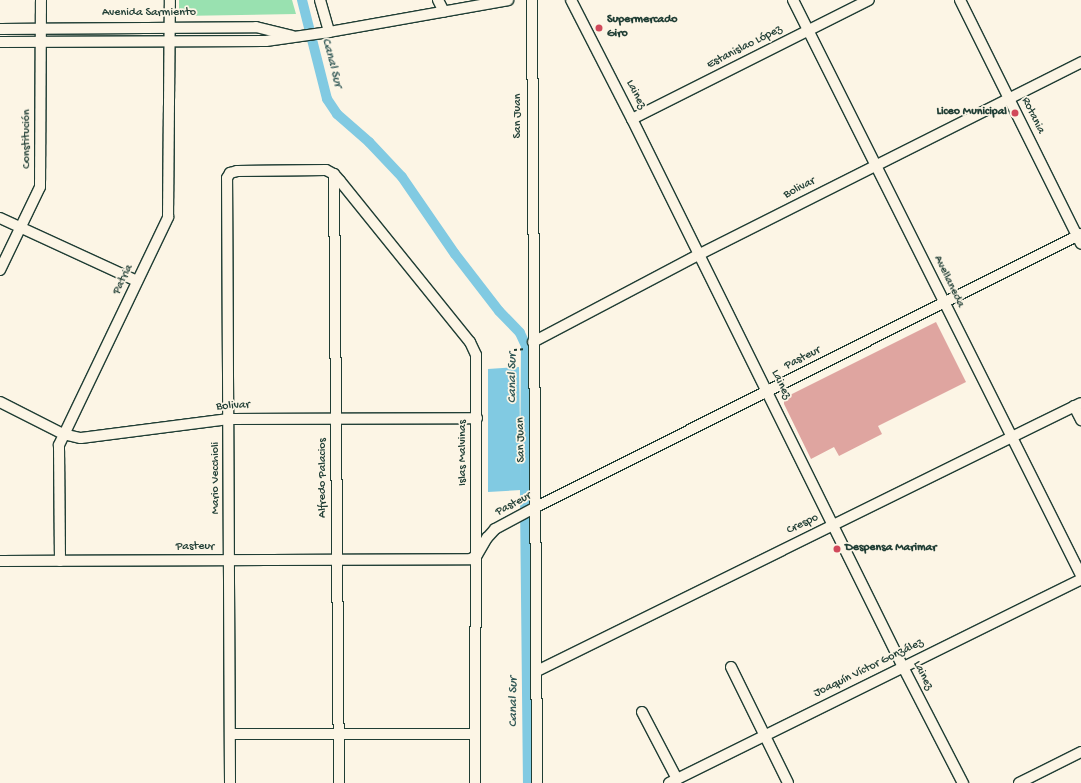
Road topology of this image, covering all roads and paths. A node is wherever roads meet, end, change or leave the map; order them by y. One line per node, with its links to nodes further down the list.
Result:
1 (41, 0): 13 (street, Constitución)
2 (170, 0): 12 (street, Patria)
3 (320, 0): 16 (street)
4 (438, 0): 11 (street)
5 (508, 0): 11 (street, Avenida Sarmiento)
6 (532, 0): 33 (street, San Juan)
7 (571, 0): 23 (street, Lainez)
8 (793, 0): 15 (street, Avellaneda)
9 (869, 0): 15 (street, Estanislao López)
10 (960, 0): 22 (street, Rotania)
11 (444, 12): 16 (street, Avenida Sarmiento)
12 (170, 27): 13 (street, Avenida Sarmiento); 17 (street, Avenida Sarmiento); 18 (street, Patria)
13 (40, 28): 14 (street, Avenida Sarmiento); 20 (street, Constitución)
14 (0, 29)
15 (808, 30): 23 (street, Estanislao López); 24 (street, Avellaneda)
16 (326, 33): 17 (street, Avenida Sarmiento)
17 (298, 37): 18 (street, Avenida Sarmiento)
18 (171, 41): 20 (street, Avenida Sarmiento); 31 (street, Patria)
19 (0, 42): 20 (street, Avenida Sarmiento)
20 (40, 42): 27 (street, Constitución)
21 (1081, 62): 22 (street, Bolivar)
22 (1009, 99): 24 (street, Bolivar); 28 (street, Rotania)
23 (632, 119): 29 (street, Lainez)
24 (876, 165): 29 (street, Bolivar); 32 (street, Avellaneda)
25 (334, 174): 38 (street, Alfredo Palacios); 39 (street, Islas Malvinas); 40 (street, Mario Vecchioli)
26 (0, 218): 27 (street)
27 (20, 227): 30 (street, Constitución); 31 (street)
28 (1080, 238): 32 (street, Pasteur)
29 (700, 254): 33 (street, Bolivar); 35 (street, Lainez)
30 (0, 270)
31 (137, 281): 42 (street, Patria)
32 (944, 303): 35 (street, Pasteur); 43 (street, Avellaneda)
33 (531, 345): 34 (path); 44 (street, San Juan)
34 (514, 350)
35 (768, 391): 44 (street, Pasteur); 46 (street, Lainez)
36 (0, 402): 42 (street, Bolivar)
37 (1077, 405): 41 (street); 43 (street, Crespo)
38 (336, 418): 39 (street, Bolivar); 40 (street, Bolivar); 49 (street, Alfredo Palacios)
39 (477, 418): 45 (street, Islas Malvinas)
40 (229, 419): 42 (street, Bolivar); 52 (street, Mario Vecchioli)
41 (1081, 420)
42 (63, 434): 51 (street, Patria)
43 (1011, 437): 46 (street, Crespo); 53 (street, Avellaneda)
44 (536, 507): 47 (street, Pasteur); 57 (street, San Juan)
45 (477, 520): 47 (street, Pasteur); 48 (street, Islas Malvinas)
46 (834, 524): 56 (street, Lainez); 57 (street, Crespo)
47 (499, 527): 48 (street, Pasteur)
48 (477, 555): 49 (street, Pasteur); 61 (street, Islas Malvinas)
49 (337, 558): 52 (street, Pasteur); 60 (street, Alfredo Palacios)
50 (0, 561): 51 (street, Pasteur)
51 (60, 561): 52 (street, Pasteur)
52 (230, 561): 59 (street, Mario Vecchioli)
53 (1081, 576)
54 (1081, 579): 56 (street, Joaquín Víctor González)
55 (730, 666): 62 (street)
56 (903, 667): 62 (street, Joaquín Víctor González); 70 (street, Lainez)
57 (537, 671): 68 (street, San Juan)
58 (642, 712): 64 (street)
59 (230, 734): 60 (street); 65 (street, Mario Vecchioli)
60 (338, 734): 61 (street); 66 (street, Alfredo Palacios)
61 (475, 734): 67 (street, Islas Malvinas)
62 (764, 736): 64 (street, Joaquín Víctor González); 69 (street)
63 (1081, 752): 71 (street)
64 (673, 781)
65 (230, 783)
66 (339, 783)
67 (476, 783)
68 (537, 783)
69 (788, 783)
70 (963, 783)
71 (1019, 783)

